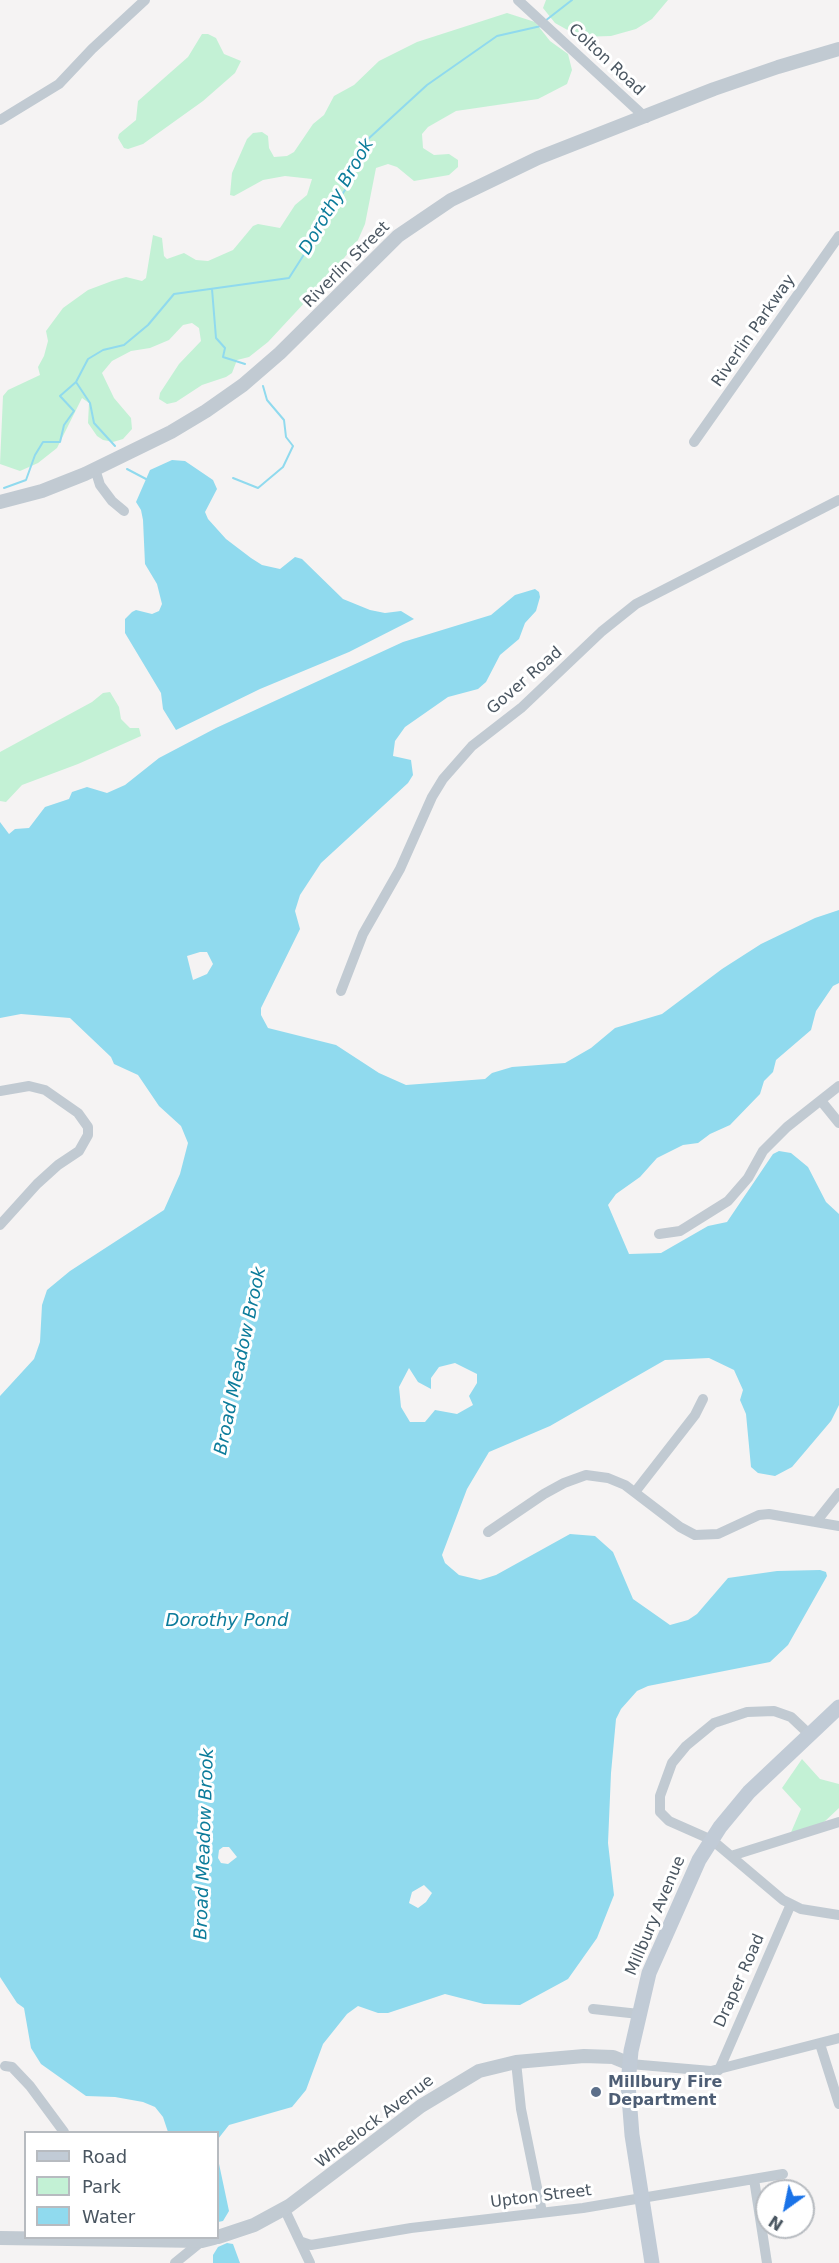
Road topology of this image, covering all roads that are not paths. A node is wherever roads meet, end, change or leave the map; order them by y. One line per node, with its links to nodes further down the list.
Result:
1 (145, 0): 5 (street)
2 (518, 0): 4 (street, Colton Road)
3 (839, 49): 4 (street, Riverlin Street)
4 (646, 118): 8 (street, Riverlin Street)
5 (0, 120)
6 (839, 236): 7 (street, Riverlin Parkway)
7 (694, 442)
8 (95, 469): 10 (street, Riverlin Street); 11 (street)
9 (839, 500): 12 (street, Gover Road)
10 (0, 502)
11 (124, 511)
12 (341, 991)
13 (839, 1086): 15 (street)
14 (0, 1091): 17 (street)
15 (822, 1102): 16 (street); 18 (street)
16 (839, 1123)
17 (0, 1225)
18 (659, 1234)
19 (703, 1399): 20 (street)
20 (635, 1492): 22 (street); 24 (street)
21 (839, 1493): 22 (street)
22 (816, 1522): 23 (street)
23 (839, 1526)
24 (488, 1532)
25 (839, 1707): 26 (main road, Millbury Avenue)
26 (809, 1734): 28 (main road, Millbury Avenue); 28 (street)
27 (839, 1822): 29 (street)
28 (712, 1840): 29 (street); 33 (main road, Millbury Avenue)
29 (731, 1856): 30 (street)
30 (791, 1904): 31 (street); 39 (street, Draper Road)
31 (839, 1915)
32 (593, 2009): 33 (street)
33 (639, 2014): 37 (main road, Millbury Avenue)
34 (839, 2038): 35 (street)
35 (820, 2044): 39 (street); 40 (street)
36 (516, 2062): 37 (street, Wheelock Avenue); 45 (street, Wheelock Avenue); 46 (street)
37 (630, 2064): 39 (street); 44 (main road, Millbury Avenue)
38 (5, 2066): 41 (street)
39 (719, 2070)
40 (839, 2104)
41 (63, 2131)
42 (783, 2174): 43 (street, Upton Street)
43 (754, 2179): 44 (street, Upton Street); 55 (street)
44 (641, 2199): 46 (street, Upton Street); 54 (main road, Millbury Avenue)
45 (284, 2208): 47 (street, Wheelock Avenue); 51 (street)
46 (542, 2212): 51 (street, Upton Street)
47 (219, 2236)
48 (0, 2238): 49 (street, Wheelock Avenue)
49 (24, 2238)
50 (210, 2239): 52 (street)
51 (302, 2242): 53 (street)
52 (175, 2263)
53 (310, 2263)
54 (652, 2263)
55 (767, 2263)

